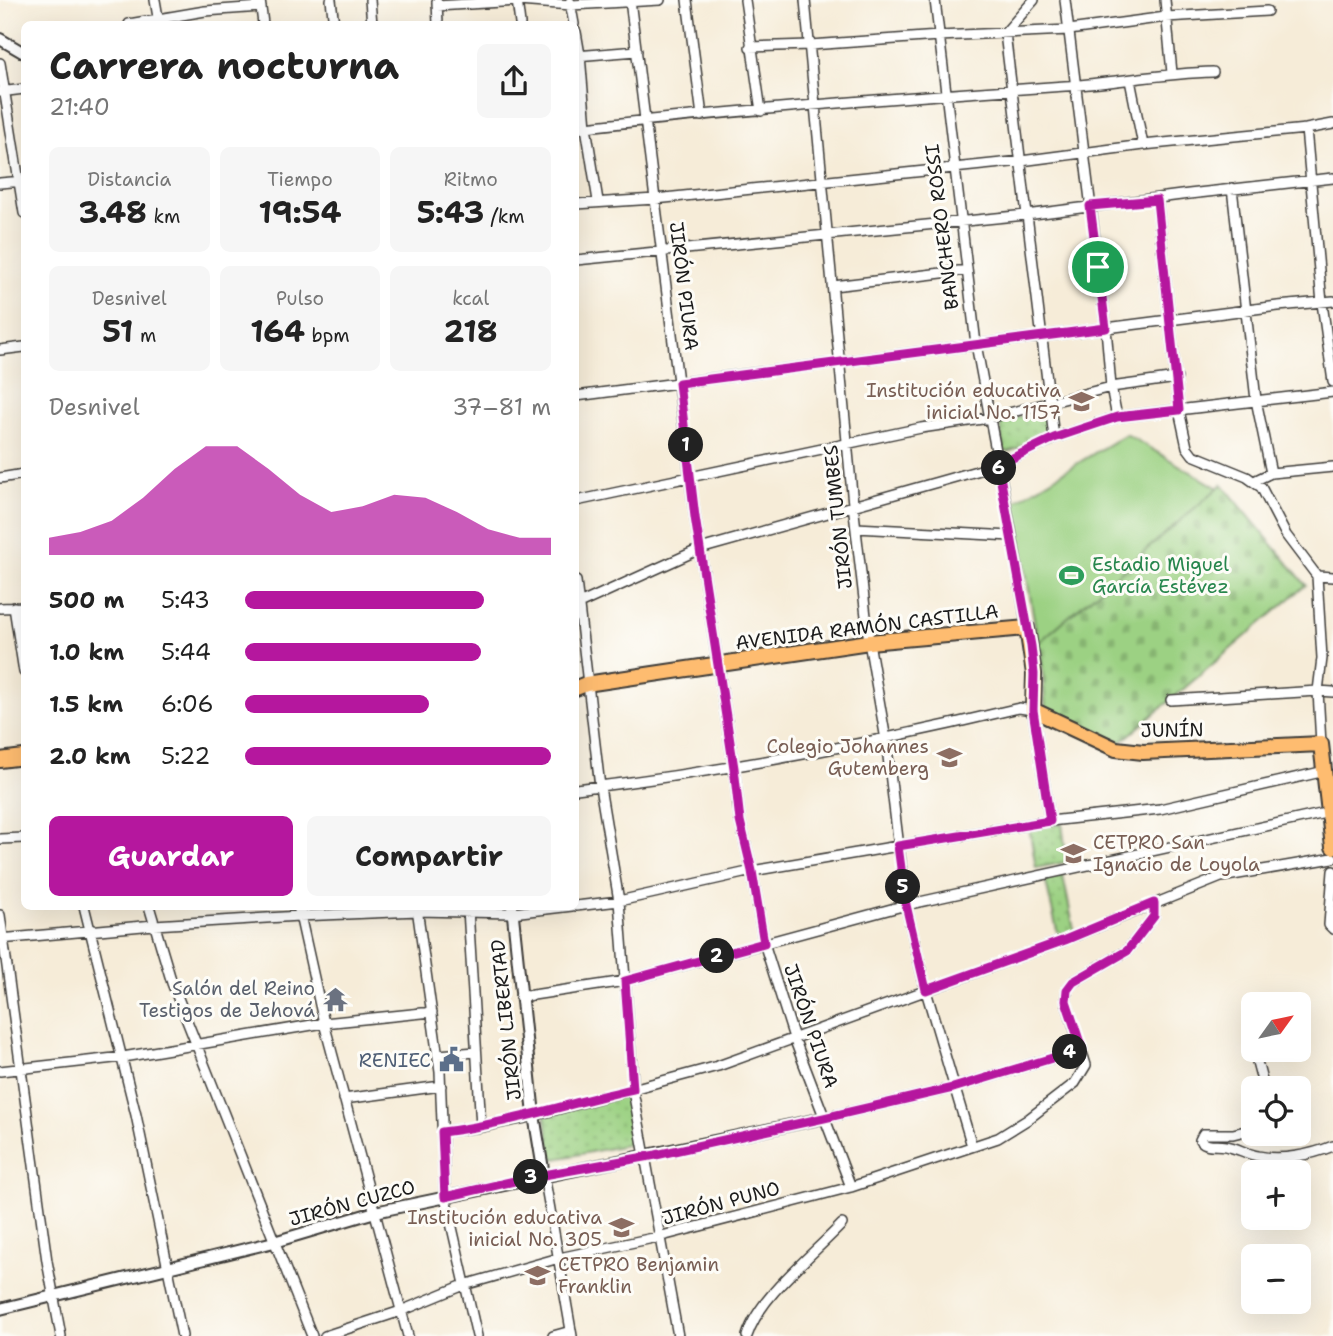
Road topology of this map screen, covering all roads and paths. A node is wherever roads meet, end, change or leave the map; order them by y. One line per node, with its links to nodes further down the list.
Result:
1 (155, 0): 21 (street)
2 (204, 0): 18 (street)
3 (331, 0): 23 (street)
4 (369, 0): 24 (street)
5 (660, 0): 14 (street)
6 (687, 0): 49 (street)
7 (746, 0): 33 (street)
8 (805, 0): 32 (street, JIRÓN TUMBES)
9 (935, 0): 30 (street, BANCHERO ROSSI)
10 (1034, 0): 29 (street)
11 (1065, 0): 28 (street)
12 (1165, 0): 20 (street)
13 (518, 1): 15 (street); 16 (street); 26 (street)
14 (630, 1): 16 (street); 35 (street, JIRÓN PIURA)
15 (437, 3): 25 (street)
16 (570, 3): 27 (street)
17 (260, 4): 18 (street)
18 (205, 10): 22 (street)
19 (1267, 11): 20 (street)
20 (1166, 17): 28 (street); 39 (street)
21 (159, 21)
22 (163, 21)
23 (334, 21)
24 (372, 21)
25 (438, 21)
26 (520, 21)
27 (573, 21)
28 (1069, 30): 29 (street); 42 (street)
29 (1005, 33): 30 (street); 44 (street)
30 (939, 36): 32 (street); 46 (street, BANCHERO ROSSI)
31 (0, 39): 34 (street)
32 (810, 46): 33 (street); 47 (street, JIRÓN TUMBES)
33 (750, 47): 48 (street)
34 (21, 51)
35 (637, 51): 36 (street); 50 (street, JIRÓN PIURA)
36 (579, 55)
37 (0, 63): 45 (street)
38 (1213, 72): 39 (street)
39 (1172, 73): 41 (street)
40 (579, 79): 52 (street)
41 (1130, 80): 42 (street); 54 (street)
42 (1074, 85): 44 (street); 55 (street)
43 (21, 89): 45 (street)
44 (1011, 90): 46 (street); 56 (street)
45 (2, 92): 58 (street)
46 (945, 94): 47 (street); 57 (street, BANCHERO ROSSI)
47 (815, 106): 48 (street); 61 (street, JIRÓN TUMBES)
48 (761, 111): 49 (street)
49 (702, 116): 50 (street)
50 (645, 121): 52 (street); 65 (street, JIRÓN PIURA)
51 (1333, 124): 53 (street)
52 (581, 127): 67 (street)
53 (1306, 129): 54 (street); 60 (street)
54 (1143, 145): 55 (street)
55 (1083, 154): 56 (street); 69 (street)
56 (1021, 161): 57 (street); 70 (street)
57 (955, 167): 61 (street); 71 (street, BANCHERO ROSSI)
58 (21, 177)
59 (1333, 178): 60 (street)
60 (1311, 179): 64 (street); 78 (street)
61 (823, 180): 65 (street); 72 (street, JIRÓN TUMBES)
62 (21, 181): 63 (street)
63 (0, 183)
64 (1232, 188): 66 (street); 79 (street)
65 (655, 198): 67 (street); 73 (street, JIRÓN PIURA)
66 (1157, 200): 69 (street); 80 (street)
67 (598, 201): 68 (street)
68 (579, 204)
69 (1090, 206): 70 (street); 81 (street)
70 (1026, 215): 71 (street); 82 (street)
71 (961, 222): 72 (street); 75 (street, BANCHERO ROSSI)
72 (828, 234): 73 (street); 76 (street, JIRÓN TUMBES)
73 (661, 251): 74 (street); 89 (street, JIRÓN PIURA)
74 (579, 260)
75 (967, 270): 76 (street); 83 (street, BANCHERO ROSSI)
76 (833, 286): 86 (street, JIRÓN TUMBES)
77 (1333, 301): 78 (street)
78 (1322, 303): 79 (street); 88 (street)
79 (1245, 310): 80 (street); 93 (street)
80 (1170, 321): 81 (street); 87 (street)
81 (1106, 328): 82 (street); 90 (street)
82 (1040, 336): 83 (street); 94 (street)
83 (976, 344): 86 (street); 97 (street, BANCHERO ROSSI)
84 (21, 347): 85 (street)
85 (0, 350)
86 (839, 362): 89 (street); 99 (street, JIRÓN TUMBES)
87 (1177, 378): 90 (street); 95 (street)
88 (1333, 382)
89 (679, 383): 92 (street); 105 (street, JIRÓN PIURA)
90 (1111, 387): 94 (street); 96 (street)
91 (1333, 392): 93 (street)
92 (579, 396)
93 (1256, 400): 95 (street); 102 (street)
94 (1049, 404): 97 (street); 98 (street)
95 (1179, 410): 96 (street); 106 (street)
96 (1117, 417): 98 (street)
97 (989, 418): 99 (street); 100 (street, BANCHERO ROSSI)
98 (1054, 438): 100 (street)
99 (847, 444): 105 (street); 108 (street, JIRÓN TUMBES)
100 (998, 465): 108 (street); 110 (street, BANCHERO ROSSI)
101 (1333, 467): 102 (street)
102 (1271, 473): 106 (street)
103 (21, 474): 104 (street)
104 (0, 478)
105 (691, 478): 107 (street); 111 (street, JIRÓN PIURA)
106 (1254, 481): 112 (street)
107 (579, 500)
108 (853, 504): 109 (street, JIRÓN TUMBES); 111 (street)
109 (856, 528): 110 (street); 119 (street, JIRÓN TUMBES)
110 (1012, 536): 117 (street, BANCHERO ROSSI)
111 (699, 549): 114 (street); 120 (street, JIRÓN PIURA)
112 (1317, 576): 113 (street); 122 (street)
113 (1333, 577)
114 (579, 604): 121 (street)
115 (19, 607): 116 (street); 118 (street)
116 (0, 608)
117 (1027, 628): 119 (main road, AVENIDA RAMÓN CASTILLA); 125 (main road, BANCHERO ROSSI)
118 (21, 633)
119 (869, 642): 120 (main road, AVENIDA RAMÓN CASTILLA); 126 (street, JIRÓN TUMBES)
120 (718, 664): 121 (main road, AVENIDA RAMÓN CASTILLA); 132 (street, JIRÓN PIURA)
121 (579, 684): 134 (street)
122 (1318, 691): 123 (street); 124 (street); 127 (street)
123 (1333, 692)
124 (1171, 700)
125 (1033, 710): 126 (street); 127 (main road, JUNÍN); 137 (street, BANCHERO ROSSI)
126 (886, 740): 132 (street); 140 (street, JIRÓN TUMBES)
127 (1321, 744): 133 (main road)
128 (21, 749): 129 (main road)
129 (0, 751)
130 (21, 757): 131 (main road)
131 (0, 760)
132 (734, 768): 134 (street); 144 (street, JIRÓN PIURA)
133 (1325, 771): 136 (main road); 137 (street)
134 (600, 786): 135 (street); 145 (street)
135 (579, 789)
136 (1332, 813): 141 (main road); 148 (street)
137 (1050, 821): 140 (street)
138 (21, 838): 139 (street)
139 (0, 839)
140 (898, 846): 144 (street); 148 (street, JIRÓN TUMBES)
141 (1333, 847)
142 (1333, 858): 146 (street)
143 (1333, 870): 158 (street)
144 (752, 871): 145 (street); 161 (street, JIRÓN PIURA)
145 (618, 901): 147 (street); 162 (street)
146 (1154, 903): 163 (street); 169 (street)
147 (579, 905)
148 (906, 905): 161 (street); 163 (street, JIRÓN TUMBES)
149 (85, 910): 159 (street)
150 (150, 910): 157 (street)
151 (358, 910): 155 (street)
152 (417, 910): 165 (street)
153 (468, 910): 170 (street)
154 (512, 910): 164 (street, JIRÓN LIBERTAD)
155 (299, 911): 157 (street); 166 (street)
156 (0, 915): 160 (street)
157 (154, 925): 159 (street); 168 (street)
158 (1332, 928)
159 (89, 930): 160 (street); 172 (street)
160 (1, 938): 173 (street)
161 (764, 943): 162 (street); 167 (street, JIRÓN PIURA)
162 (625, 981): 164 (street); 177 (street)
163 (926, 990): 167 (street); 176 (street, JIRÓN TUMBES)
164 (520, 998): 179 (street, JIRÓN LIBERTAD)
165 (432, 1012): 166 (street); 171 (street)
166 (324, 1023): 168 (street); 178 (street)
167 (794, 1038): 177 (street); 180 (street, JIRÓN PIURA)
168 (197, 1044): 172 (street); 193 (street)
169 (1082, 1049): 176 (street, JIRÓN CUZCO); 184 (street, JIRÓN PUNO)
170 (476, 1052): 171 (street); 181 (street)
171 (438, 1055): 175 (street)
172 (122, 1058): 173 (street); 195 (street)
173 (20, 1069): 174 (street); 197 (street)
174 (0, 1071)
175 (441, 1086): 178 (street); 182 (street)
176 (953, 1088): 180 (street, JIRÓN CUZCO); 184 (street, JIRÓN TUMBES)
177 (633, 1089): 179 (street); 186 (street)
178 (344, 1099): 190 (street)
179 (534, 1115): 181 (street); 187 (street, JIRÓN LIBERTAD)
180 (824, 1118): 186 (street, JIRÓN CUZCO); 188 (street, JIRÓN PIURA)
181 (481, 1127): 182 (street)
182 (442, 1132): 189 (street)
183 (1241, 1132): 185 (street)
184 (971, 1146): 188 (street, JIRÓN PUNO)
185 (1333, 1146)
186 (644, 1156): 187 (street, JIRÓN CUZCO); 192 (street)
187 (544, 1175): 189 (street, JIRÓN CUZCO); 194 (street, JIRÓN LIBERTAD)
188 (850, 1187): 192 (street, JIRÓN PUNO)
189 (445, 1197): 190 (street, JIRÓN CUZCO); 196 (street)
190 (374, 1212): 193 (street, JIRÓN CUZCO); 199 (street)
191 (842, 1224): 209 (street)
192 (658, 1237): 194 (street, JIRÓN PUNO); 208 (street)
193 (274, 1242): 195 (street, JIRÓN CUZCO); 203 (street)
194 (559, 1258): 196 (street, JIRÓN PUNO); 200 (street, JIRÓN LIBERTAD)
195 (169, 1269): 197 (street, JIRÓN CUZCO); 202 (street)
196 (464, 1285): 199 (street, JIRÓN PUNO); 206 (street)
197 (54, 1297): 198 (street, JIRÓN CUZCO); 201 (street)
198 (0, 1310)
199 (401, 1311): 204 (street, JIRÓN PUNO); 205 (street)
200 (571, 1334): 207 (street)
201 (61, 1336)
202 (182, 1336)
203 (312, 1336)
204 (325, 1336)
205 (408, 1336)
206 (477, 1336)
207 (553, 1336)
208 (678, 1336)
209 (747, 1336)

